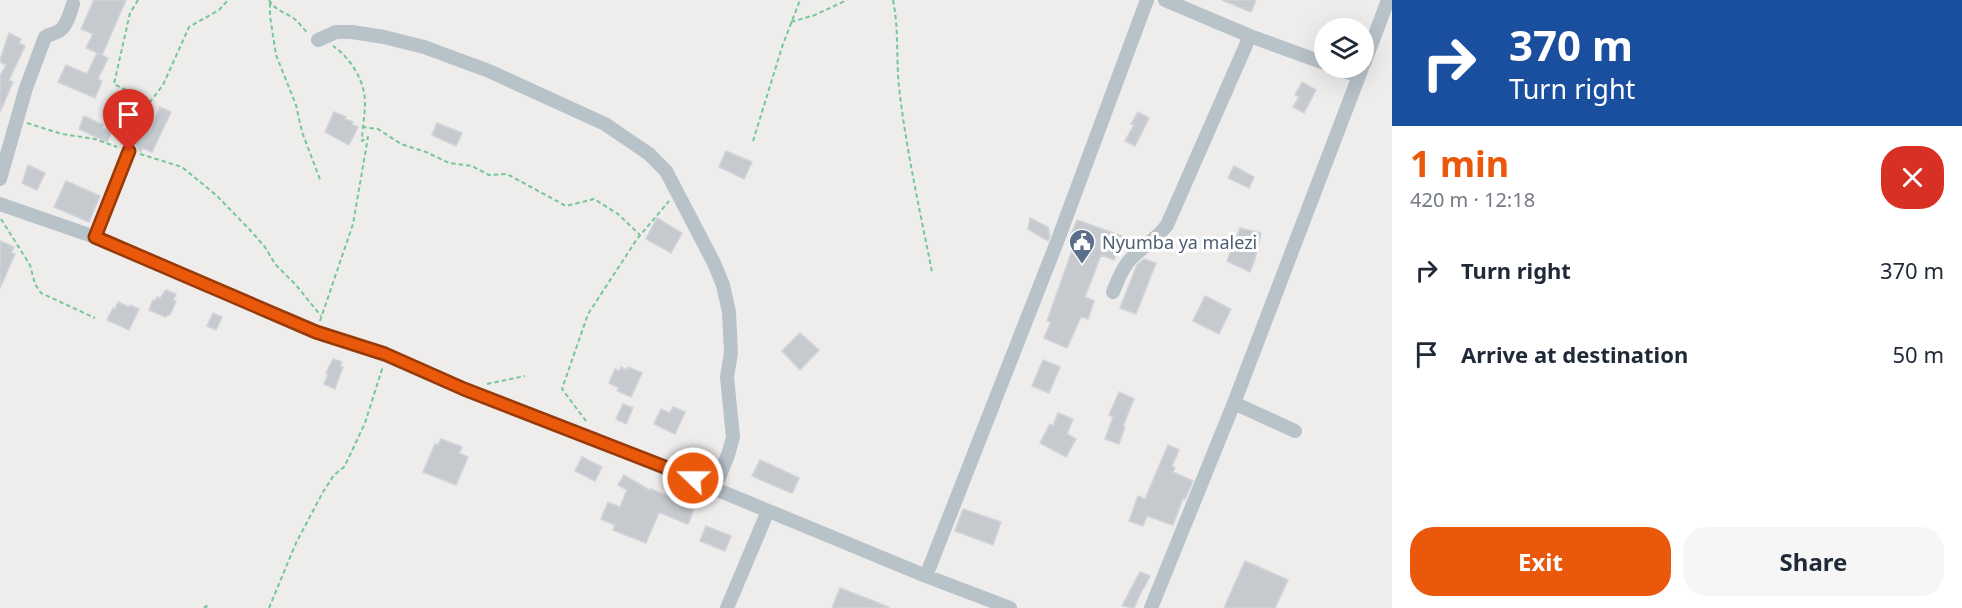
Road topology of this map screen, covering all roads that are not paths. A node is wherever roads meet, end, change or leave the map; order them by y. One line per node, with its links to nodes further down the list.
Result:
1 (1148, 0): 19 (street)
2 (1165, 0): 5 (street)
3 (1388, 0): 6 (street)
4 (73, 4): 11 (street)
5 (1250, 36): 8 (street); 14 (street)
6 (1374, 36)
7 (318, 40): 17 (street)
8 (1314, 59)
9 (1358, 78): 15 (street)
10 (129, 151): 13 (street)
11 (0, 179)
12 (0, 204): 13 (street)
13 (95, 237): 17 (street)
14 (1113, 292)
15 (1234, 403): 16 (street); 22 (street)
16 (1295, 431)
17 (715, 487): 18 (street)
18 (768, 511): 19 (street); 20 (street)
19 (926, 576): 21 (street)
20 (728, 608)
21 (1010, 608)
22 (1152, 608)

